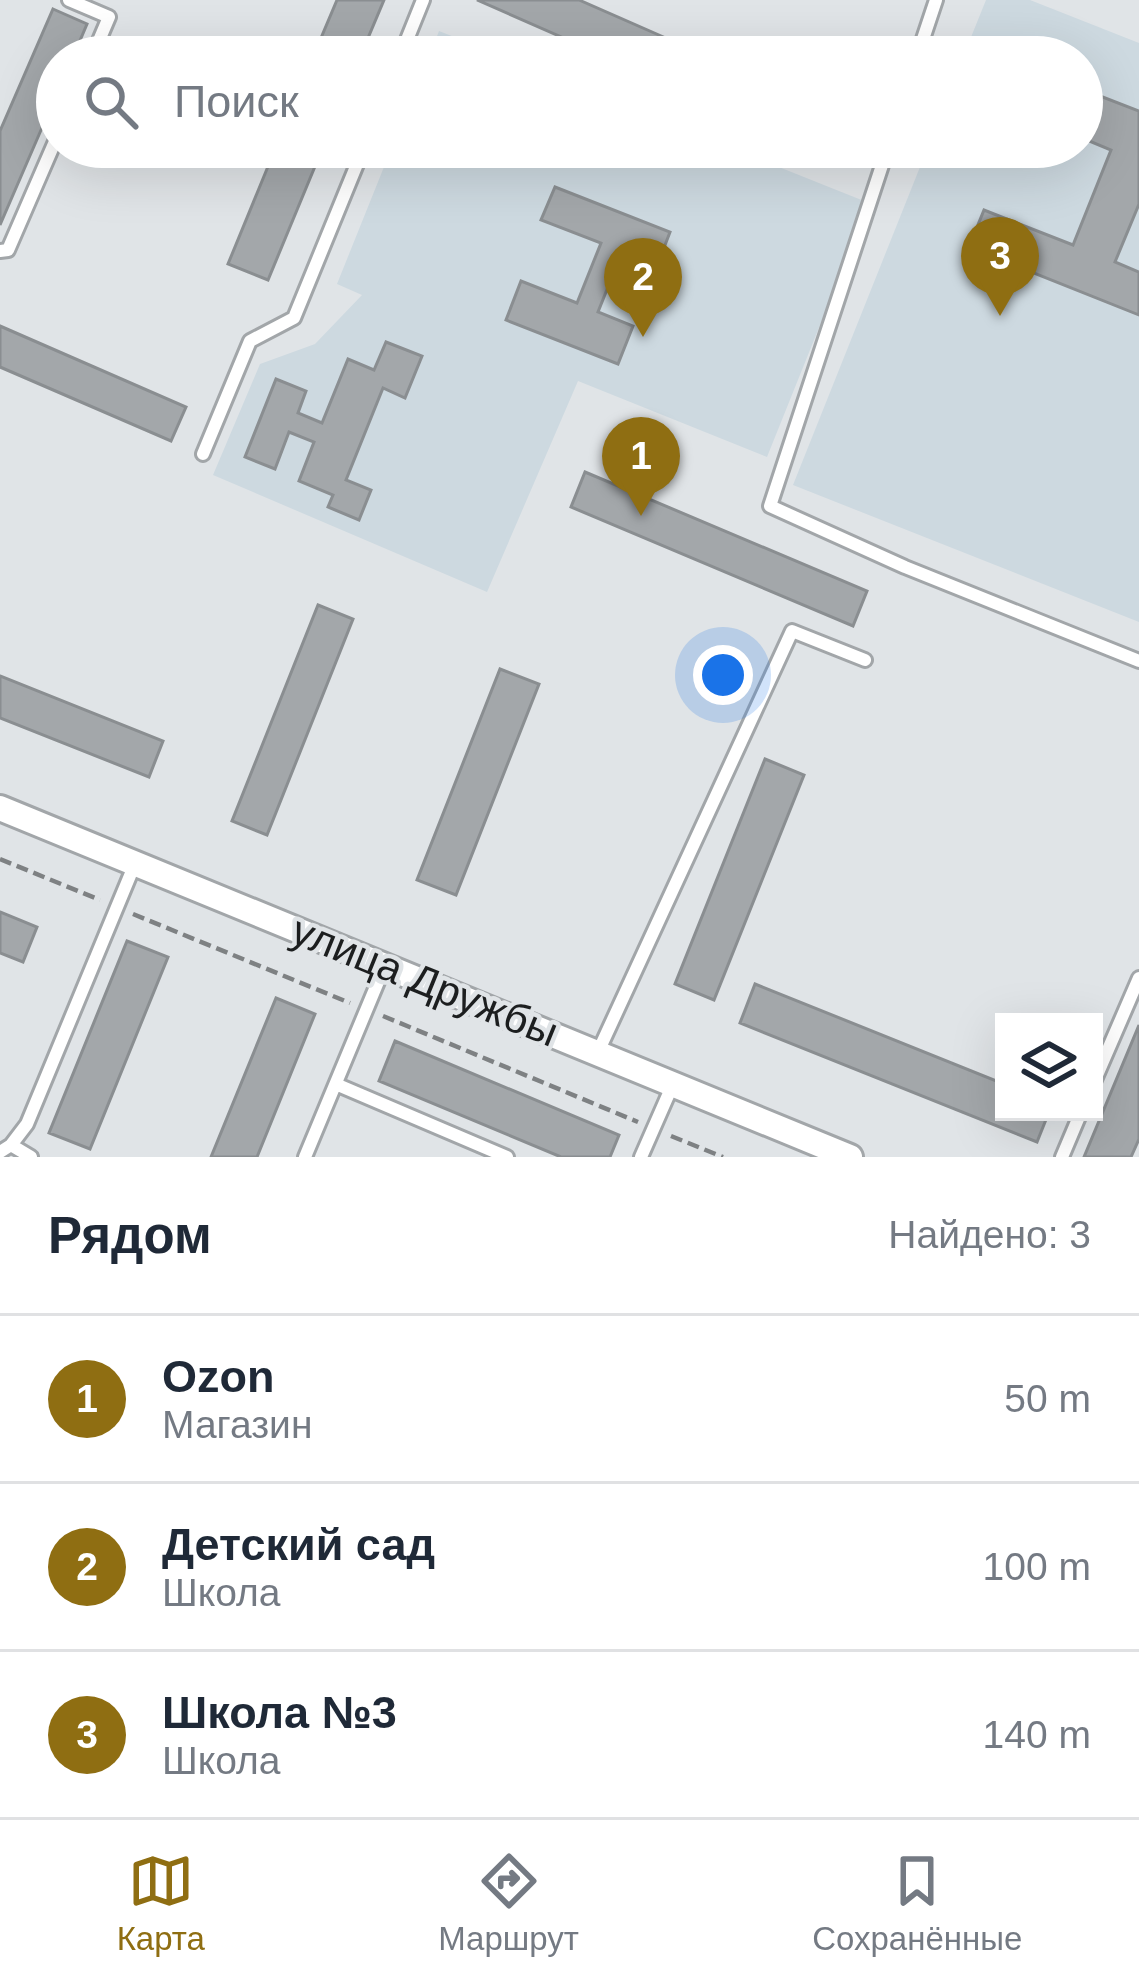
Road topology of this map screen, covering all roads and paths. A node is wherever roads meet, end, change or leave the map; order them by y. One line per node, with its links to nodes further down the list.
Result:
1 (69, 0): 4 (lane)
2 (423, 0): 5 (lane)
3 (936, 0): 6 (lane)
4 (101, 36)
5 (408, 36)
6 (924, 36)
7 (43, 168): 10 (lane)
8 (355, 168): 11 (lane)
9 (881, 168): 13 (lane)
10 (0, 251)
11 (202, 454)
12 (865, 660): 18 (lane)
13 (1139, 662)
14 (0, 808): 15 (street, улица Дружбы)
15 (134, 866): 16 (street, улица Дружбы); 23 (lane)
16 (385, 964): 18 (street, улица Дружбы); 21 (lane)
17 (1139, 978): 19 (lane)
18 (598, 1052): 20 (street, улица Дружбы)
19 (1103, 1061)
20 (673, 1083): 27 (lane); 28 (street, улица Дружбы)
21 (338, 1085): 25 (lane); 26 (lane)
22 (1077, 1121): 29 (lane)
23 (5, 1149): 24 (lane)
24 (31, 1157)
25 (305, 1157)
26 (507, 1157)
27 (641, 1157)
28 (850, 1157)
29 (1062, 1157)

